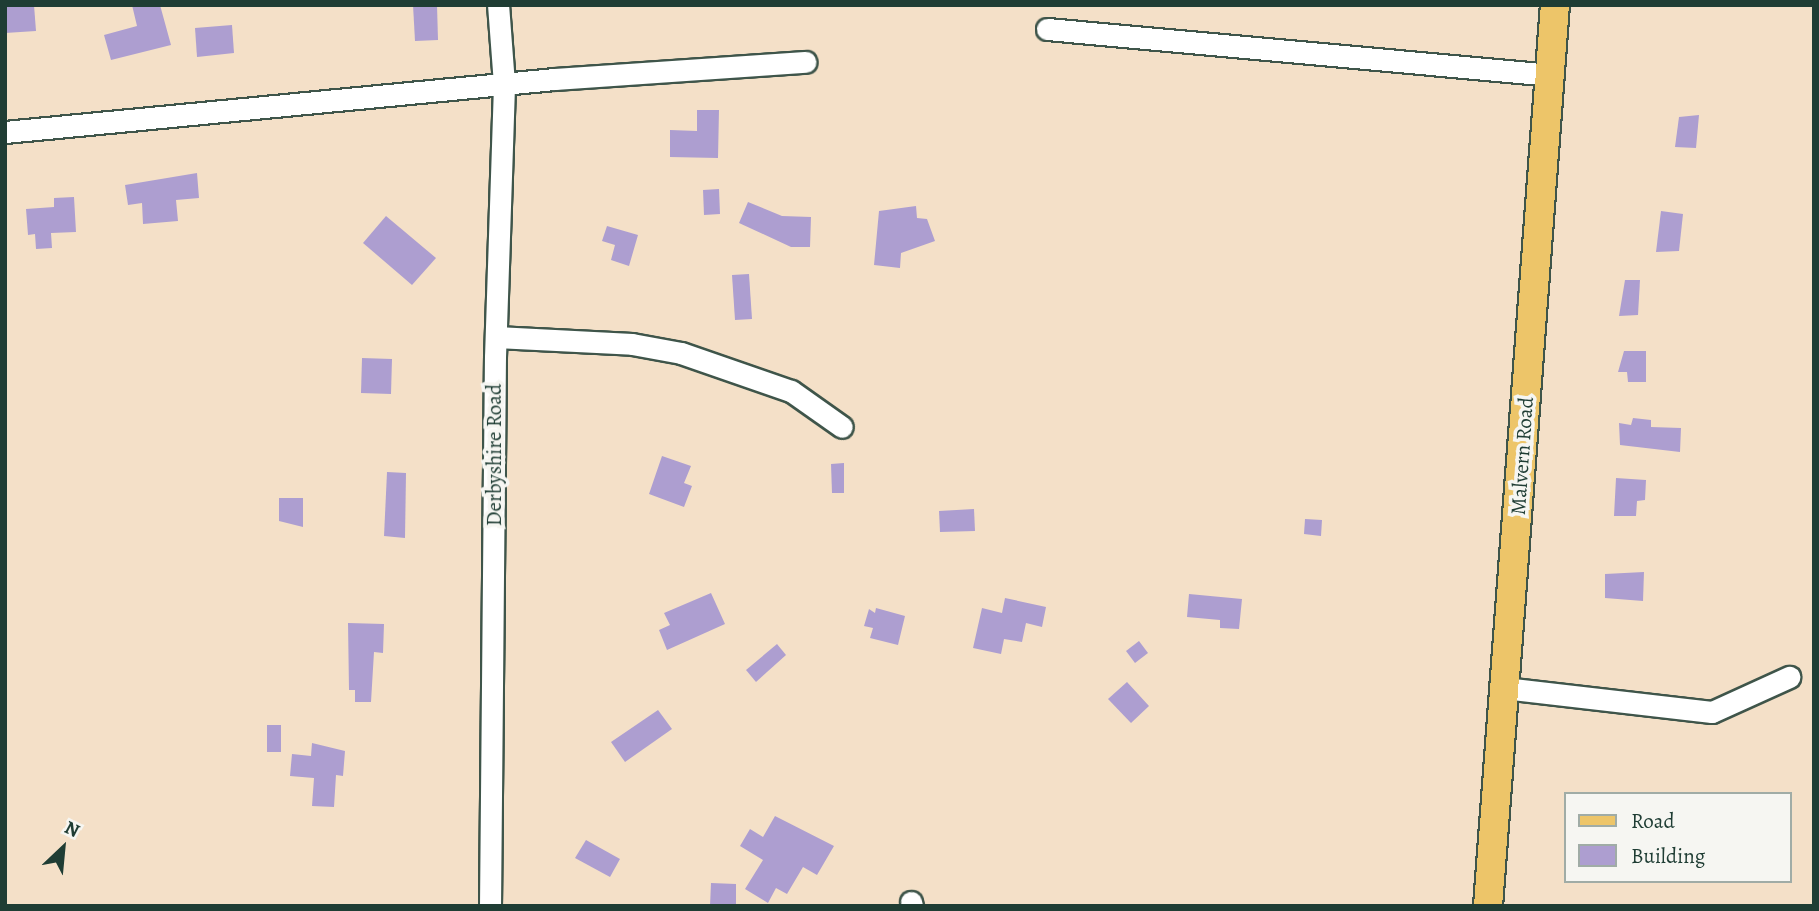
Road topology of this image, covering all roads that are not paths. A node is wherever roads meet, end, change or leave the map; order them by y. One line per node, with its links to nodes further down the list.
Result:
1 (498, 5): 6 (street, Derbyshire Road)
2 (1555, 5): 5 (main road, Malvern Road)
3 (1047, 29): 5 (street)
4 (805, 62): 6 (street)
5 (1551, 75): 11 (main road, Malvern Road)
6 (504, 84): 7 (street); 8 (street, Derbyshire Road)
7 (5, 131)
8 (496, 337): 9 (street); 12 (street, Derbyshire Road)
9 (842, 428)
10 (1789, 677): 11 (street)
11 (1504, 688): 13 (main road, Malvern Road)
12 (489, 906)
13 (1488, 906)

